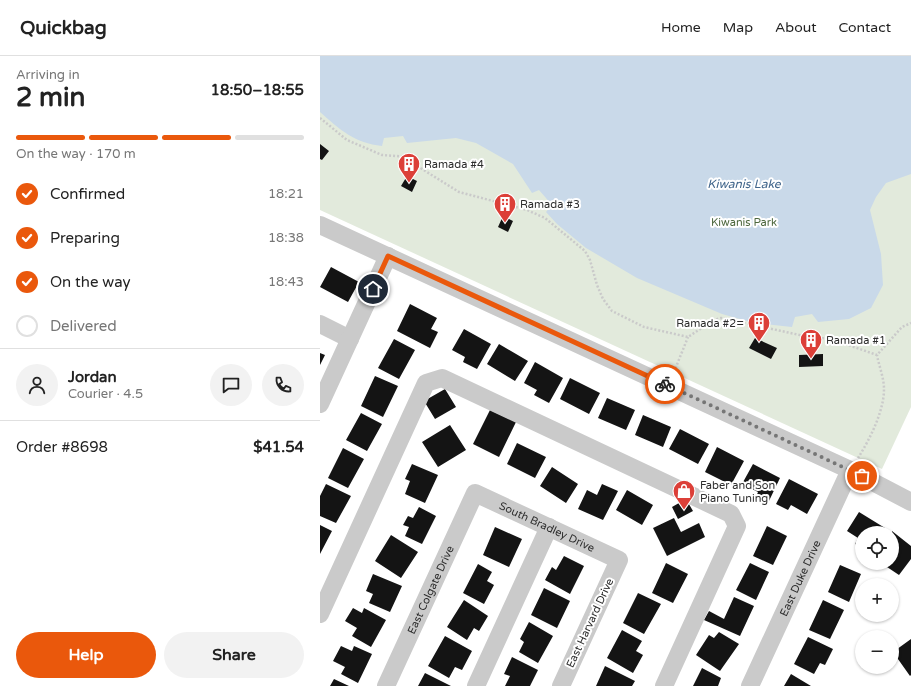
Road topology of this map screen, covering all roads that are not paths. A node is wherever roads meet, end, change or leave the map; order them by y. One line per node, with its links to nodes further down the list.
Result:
1 (320, 225): 2 (street)
2 (388, 256): 4 (street); 6 (street)
3 (320, 324): 4 (street)
4 (350, 338): 5 (street)
5 (320, 404)
6 (850, 470): 8 (street); 16 (street, East Duke Drive)
7 (475, 493): 9 (street, South Bradley Drive); 12 (street, East Colgate Drive)
8 (911, 502)
9 (549, 527): 10 (street, South Bradley Drive); 13 (street)
10 (619, 560): 14 (street, East Harvard Drive)
11 (320, 614): 15 (street)
12 (386, 686)
13 (476, 686)
14 (561, 686)
15 (664, 686)
16 (750, 686)

